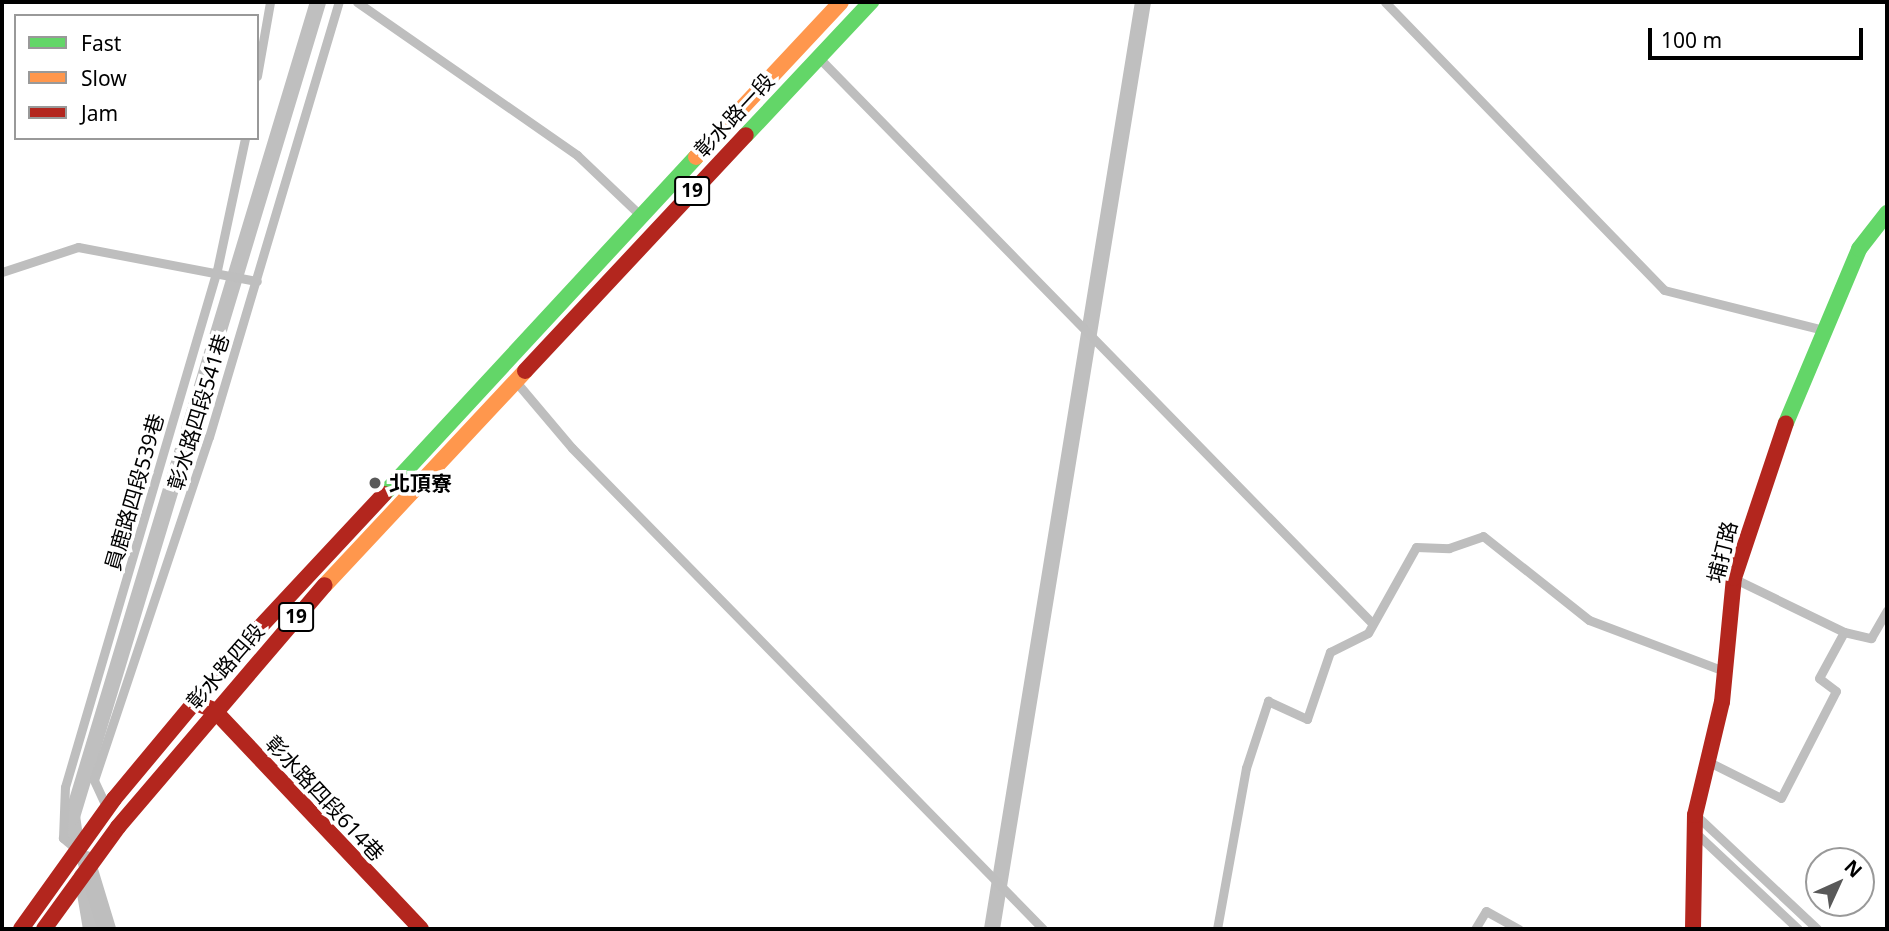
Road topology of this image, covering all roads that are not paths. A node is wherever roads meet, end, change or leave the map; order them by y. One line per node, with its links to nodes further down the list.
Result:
1 (270, 2): 9 (lane)
2 (340, 2): 15 (lane, 彰水路四段541巷)
3 (357, 2): 12 (lane)
4 (841, 2): 7 (main road, 彰水路一段 / 19)
5 (871, 2): 8 (main road, 彰水路一段 / 19)
6 (1385, 2): 16 (lane)
7 (804, 41): 8 (lane); 12 (main road, 彰水路一段 / 19)
8 (818, 57): 18 (main road, 彰水路一段 / 19); 21 (lane)
9 (259, 65)
10 (246, 140): 13 (lane, 員鹿路四段539巷)
11 (1887, 213): 16 (main road, 埔打路)
12 (641, 216): 17 (main road, 彰水路一段 / 19)
13 (217, 270): 14 (lane); 15 (lane); 31 (lane, 員鹿路四段539巷)
14 (2, 272)
15 (257, 281): 27 (lane, 彰水路四段541巷)
16 (1823, 330): 19 (main road, 埔打路)
17 (500, 368): 18 (lane); 24 (main road, 彰水路四段 / 19)
18 (518, 384): 25 (main road, 彰水路四段 / 19); 37 (lane)
19 (1734, 578): 22 (lane); 23 (main road, 埔打路)
20 (1887, 610): 22 (lane)
21 (1372, 623): 23 (lane); 38 (lane)
22 (1844, 632): 26 (lane)
23 (1725, 671): 26 (main road, 埔打路)
24 (195, 702): 25 (main road, 彰水路四段614巷); 27 (main road, 彰水路四段 / 19)
25 (214, 710): 29 (main road, 彰水路四段 / 19); 36 (main road, 彰水路四段614巷)
26 (1708, 762): 28 (main road, 埔打路)
27 (107, 808): 29 (lane, 彰水路四段541巷); 31 (main road, 19)
28 (1695, 815): 30 (main road, 埔打路); 43 (lane)
29 (118, 827): 32 (main road, 彰水路四段 / 19)
30 (1695, 831): 41 (main road, 埔打路); 42 (lane)
31 (77, 850): 32 (street); 33 (main road, 19)
32 (90, 864): 34 (main road, 19); 35 (street)
33 (21, 929)
34 (44, 929)
35 (107, 929)
36 (421, 929)
37 (1042, 929)
38 (1217, 929)
39 (1475, 929): 40 (lane)
40 (1520, 929)
41 (1693, 929)
42 (1798, 929)
43 (1817, 929)

